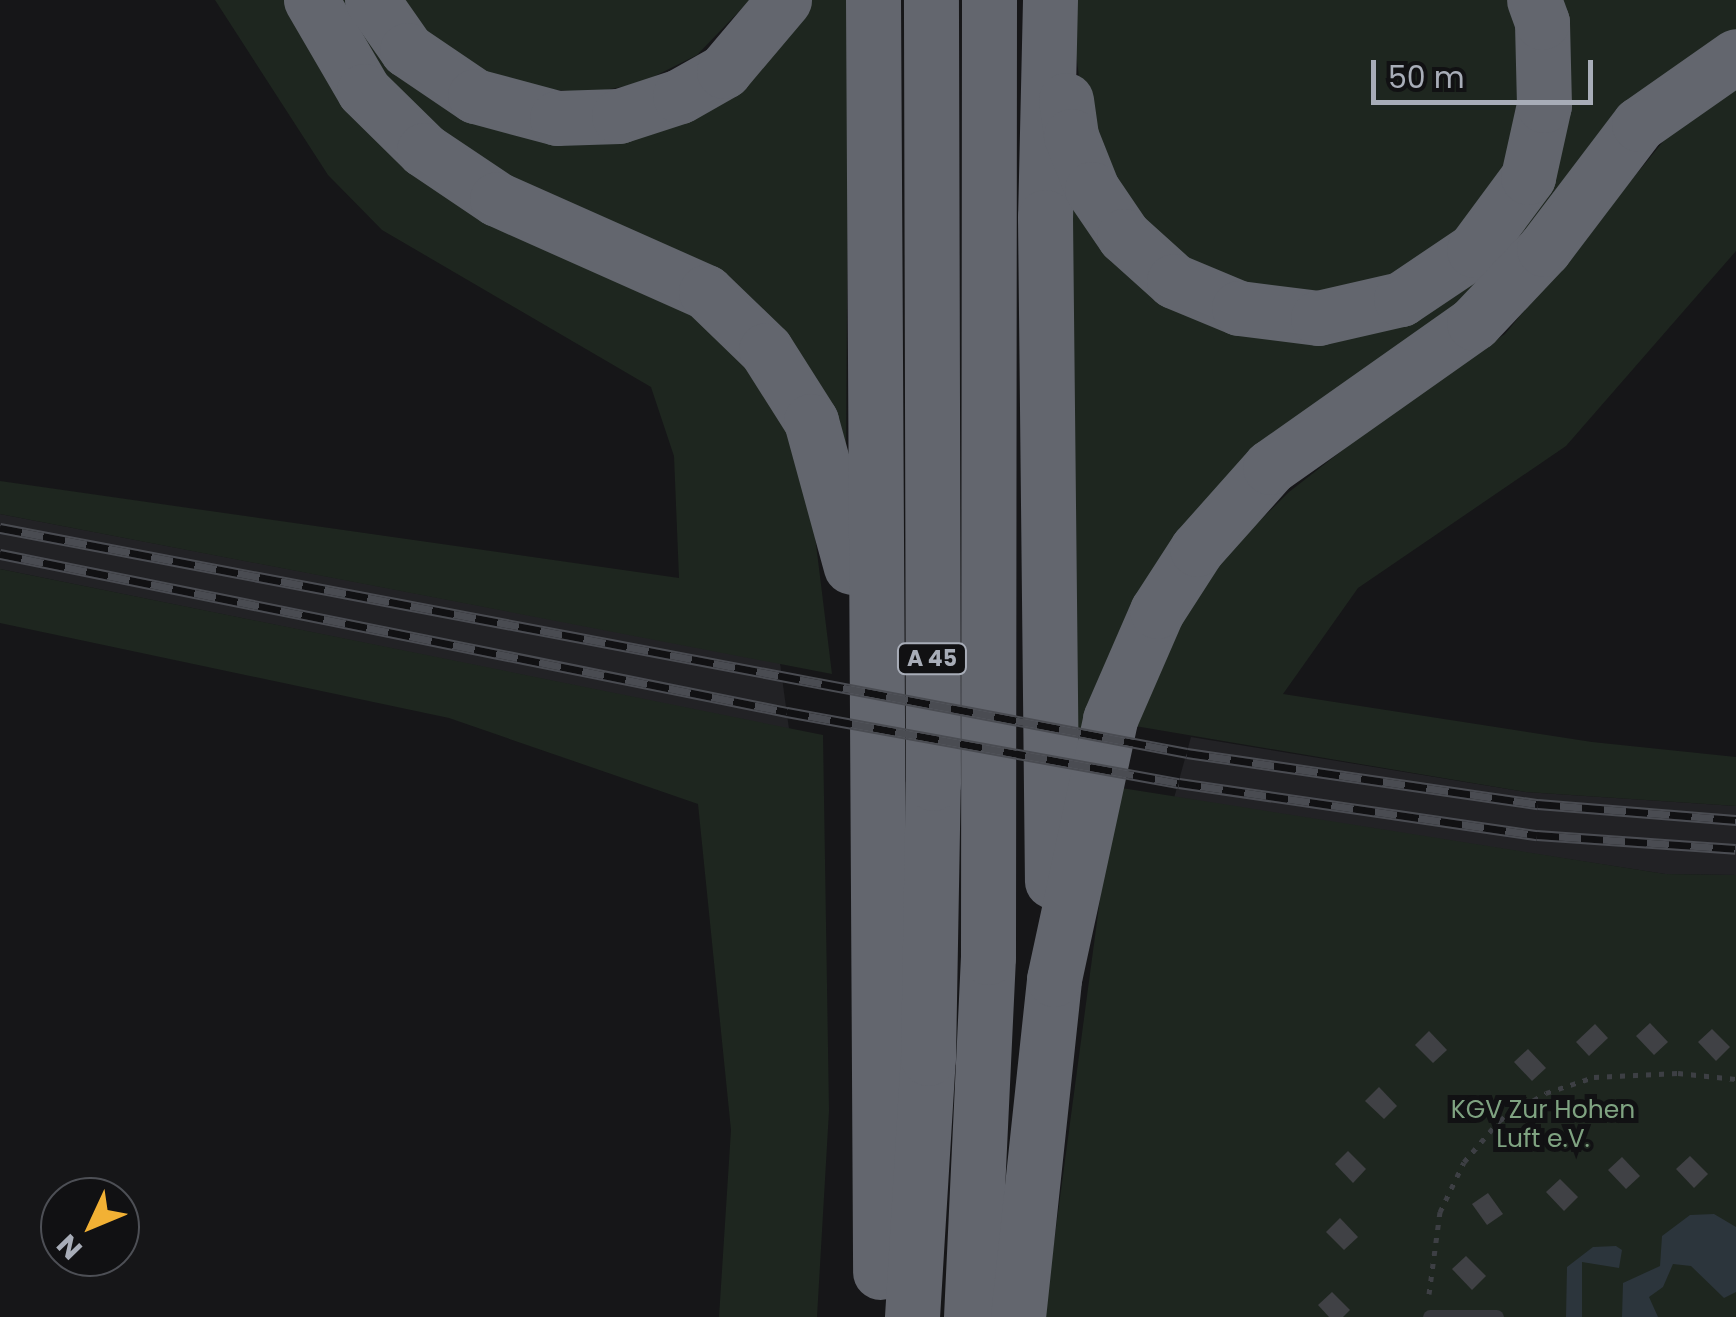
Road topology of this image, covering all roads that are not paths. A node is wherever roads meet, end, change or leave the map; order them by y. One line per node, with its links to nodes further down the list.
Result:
1 (311, 0): 10 (highway)
2 (372, 0): 3 (highway)
3 (784, 0)
4 (874, 0): 10 (highway)
5 (931, 0): 13 (highway, A 45)
6 (989, 0): 14 (highway, A 45)
7 (1053, 0): 8 (highway); 11 (highway)
8 (1534, 0)
9 (1736, 56): 11 (highway)
10 (872, 688): 12 (highway)
11 (1054, 979): 15 (highway)
12 (877, 1317)
13 (912, 1317)
14 (970, 1317)
15 (1018, 1317)
16 (1430, 1317): 17 (lane)
17 (1496, 1317)

